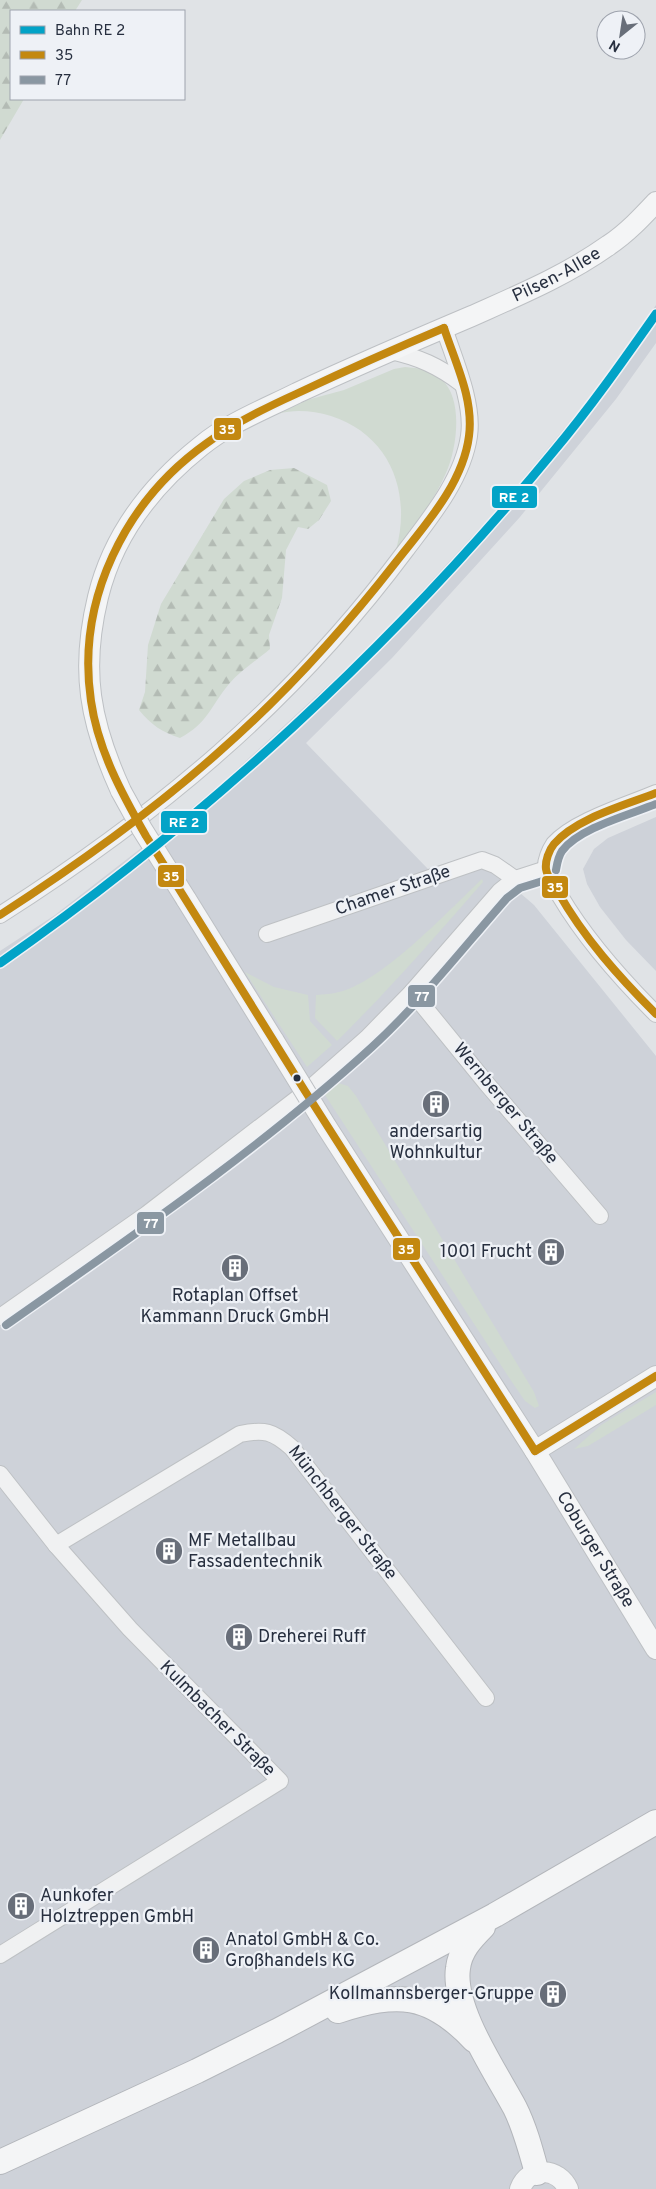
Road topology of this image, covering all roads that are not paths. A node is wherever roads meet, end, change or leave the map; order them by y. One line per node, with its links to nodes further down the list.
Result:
1 (656, 202): 2 (main road, Pilsen-Allee)
2 (444, 328): 3 (main road, Pilsen-Allee); 4 (street)
3 (390, 351): 4 (street); 15 (main road, Pilsen-Allee, bridge)
4 (462, 384): 8 (street)
5 (656, 793): 6 (street)
6 (546, 869): 7 (street); 11 (street)
7 (514, 879): 9 (street, Chamer Straße); 10 (street)
8 (0, 916)
9 (268, 934)
10 (412, 992): 12 (street, Wernberger Straße); 13 (street)
11 (656, 1014)
12 (600, 1216)
13 (0, 1317)
14 (656, 1376): 15 (main road)
15 (535, 1451): 18 (main road, Coburger Straße)
16 (0, 1474): 17 (street, Kulmbacher Straße)
17 (56, 1544): 19 (street, Münchberger Straße); 22 (street, Kulmbacher Straße)
18 (656, 1649)
19 (486, 1698)
20 (656, 1822): 21 (highway)
21 (495, 1916): 23 (highway); 24 (highway)
22 (0, 1955)
23 (276, 2031): 24 (highway); 25 (highway)
24 (481, 2048): 26 (highway)
25 (0, 2162)
26 (529, 2181): 27 (main road)
27 (568, 2189)

